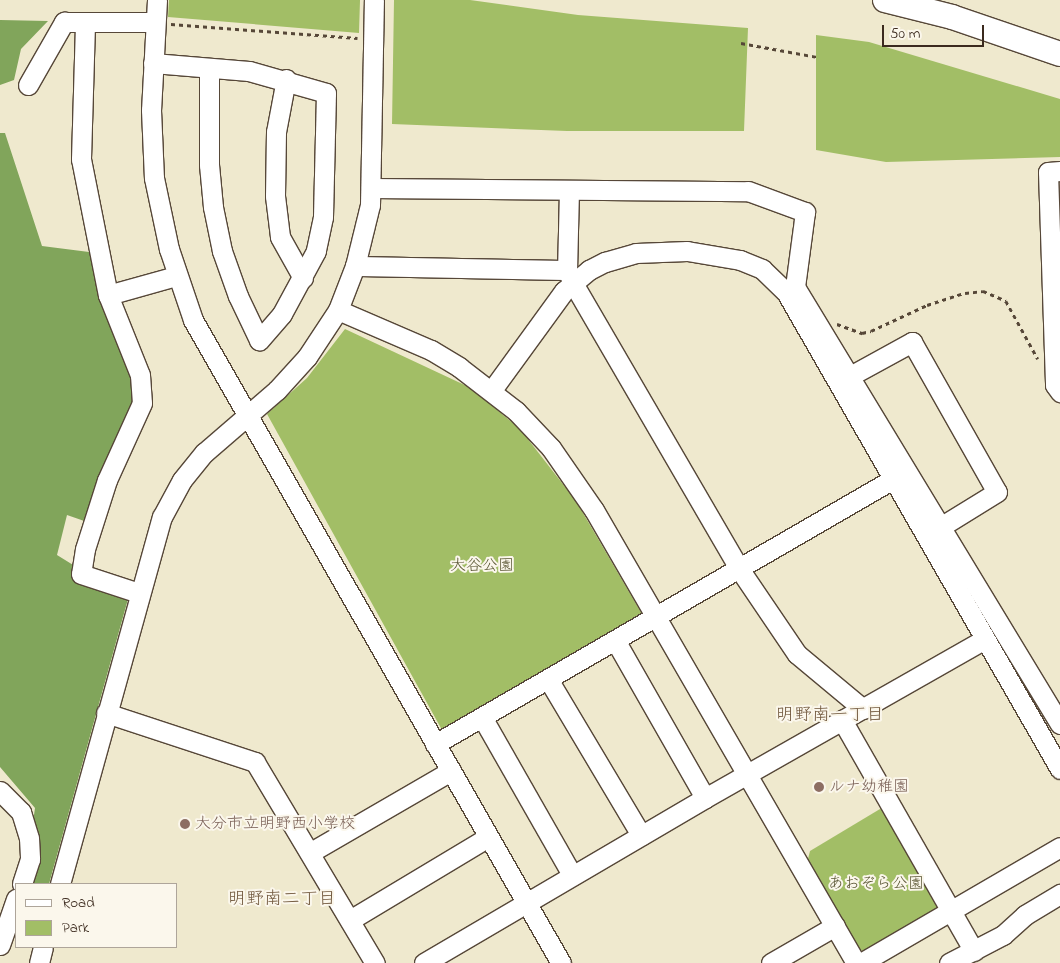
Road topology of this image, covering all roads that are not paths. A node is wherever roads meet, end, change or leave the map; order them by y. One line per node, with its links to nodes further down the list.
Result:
1 (157, 0): 4 (street)
2 (374, 0): 12 (street)
3 (885, 0): 6 (main road)
4 (162, 23): 5 (street); 7 (street)
5 (84, 24): 10 (street); 19 (street)
6 (1060, 54)
7 (154, 63): 8 (street); 15 (street)
8 (209, 68): 9 (street); 17 (street)
9 (286, 79): 17 (street); 17 (street)
10 (28, 85)
11 (1060, 171): 23 (street)
12 (371, 188): 13 (street); 14 (street)
13 (569, 190): 16 (street); 18 (street)
14 (355, 266): 16 (street); 20 (street)
15 (176, 276): 19 (street); 24 (street)
16 (570, 276): 18 (street); 22 (street); 27 (street)
17 (303, 278)
18 (790, 290): 21 (street); 25 (street)
19 (108, 295): 28 (street)
20 (338, 310): 22 (street); 24 (street)
21 (850, 376): 26 (street); 26 (street)
22 (492, 390): 29 (street)
23 (1060, 392)
24 (248, 416): 28 (street); 38 (street)
25 (893, 480): 27 (street); 30 (street)
26 (942, 526): 37 (street)
27 (738, 567): 29 (street); 33 (street)
28 (139, 592): 34 (street)
29 (656, 617): 31 (street); 41 (street)
30 (985, 639): 33 (street); 39 (street)
31 (615, 640): 32 (street); 43 (street)
32 (548, 679): 35 (street); 44 (street)
33 (863, 709): 36 (street)
34 (106, 713): 47 (street); 50 (street)
35 (482, 717): 38 (street); 48 (street)
36 (842, 720): 41 (street); 54 (street)
37 (1060, 724)
38 (435, 744): 40 (street)
39 (1060, 770)
40 (451, 771): 45 (street); 47 (street)
41 (747, 775): 43 (street); 56 (street)
42 (0, 791): 49 (street)
43 (705, 798): 44 (street)
44 (641, 835): 48 (street)
45 (488, 837): 53 (street); 55 (street)
46 (1060, 847): 54 (street)
47 (310, 852): 55 (street)
48 (572, 875): 53 (street)
49 (22, 883)
50 (60, 883)
51 (1060, 894): 59 (street)
52 (15, 902): 57 (street)
53 (526, 902): 62 (street); 63 (street)
54 (951, 912): 59 (street); 66 (street)
55 (350, 920): 61 (street)
56 (835, 926): 64 (street); 65 (street)
57 (0, 944)
58 (43, 948): 60 (street)
59 (974, 951): 67 (street)
60 (39, 963)
61 (375, 963)
62 (424, 963)
63 (559, 963)
64 (771, 963)
65 (856, 963)
66 (861, 963)
67 (949, 963)

